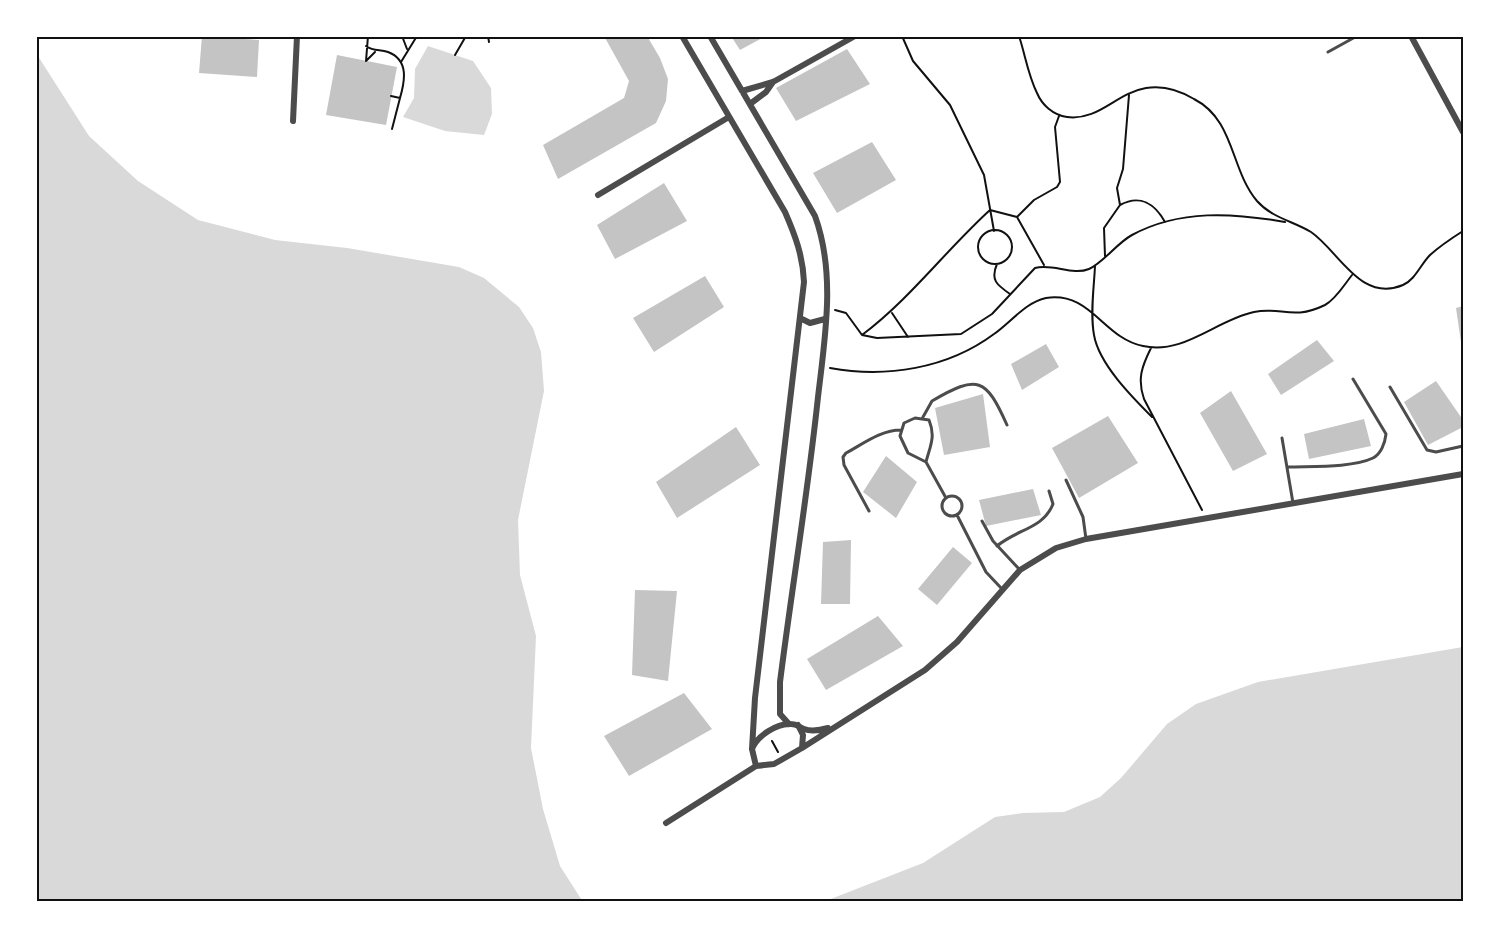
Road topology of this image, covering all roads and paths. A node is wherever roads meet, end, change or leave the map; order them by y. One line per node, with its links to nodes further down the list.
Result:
1 (243, 36): 2 (lane)
2 (249, 36)
3 (297, 36): 31 (street)
4 (368, 36): 17 (path)
5 (402, 36): 18 (path)
6 (417, 36): 18 (path)
7 (467, 36): 21 (path)
8 (488, 36): 16 (path)
9 (682, 36): 30 (street)
10 (710, 36): 24 (street)
11 (855, 36): 23 (street)
12 (902, 36): 36 (path)
13 (1019, 36): 29 (path)
14 (1357, 36): 20 (lane)
15 (1411, 36): 33 (street)
16 (489, 42)
17 (366, 46): 19 (path); 19 (path)
18 (408, 51): 22 (path)
19 (375, 52): 22 (path)
20 (1328, 52)
21 (454, 55)
22 (401, 62): 27 (path)
23 (773, 82): 24 (street); 28 (street)
24 (742, 92): 28 (street)
25 (1129, 95): 29 (path); 35 (path); 39 (path)
26 (391, 96): 27 (path)
27 (400, 98): 32 (path)
28 (750, 104): 48 (street)
29 (1059, 116): 37 (path)
30 (729, 117): 34 (street); 51 (street)
31 (293, 120)
32 (392, 129)
33 (1463, 132)
34 (598, 195)
35 (1120, 205): 38 (path); 42 (path)
36 (990, 210): 37 (path); 40 (path); 49 (path)
37 (1017, 217): 44 (path)
38 (1165, 222): 39 (path); 42 (path)
39 (1289, 223): 46 (path)
40 (994, 231): 43 (path); 43 (path)
41 (1463, 231): 46 (path)
42 (1105, 256): 45 (path)
43 (997, 264): 47 (path)
44 (1044, 265): 45 (path); 47 (path)
45 (1095, 266): 50 (path)
46 (1352, 275): 55 (path)
47 (1010, 294): 54 (path)
48 (826, 309): 52 (street); 53 (path)
49 (892, 312): 53 (path); 54 (path)
50 (1093, 313): 55 (path); 56 (path); 60 (path)
51 (800, 318): 52 (street); 84 (street)
52 (825, 319): 56 (street)
53 (862, 335): 54 (path)
54 (908, 337)
55 (1151, 348): 60 (path)
56 (821, 367): 80 (street)
57 (1353, 379): 66 (lane)
58 (1390, 387): 64 (lane)
59 (923, 417): 61 (lane); 62 (lane); 65 (lane)
60 (1154, 418): 74 (path)
61 (1007, 425)
62 (901, 430): 65 (lane); 72 (lane)
63 (1282, 438): 66 (lane)
64 (1463, 446)
65 (926, 462): 70 (lane)
66 (1288, 467): 71 (lane)
67 (1463, 474): 71 (street)
68 (1065, 480): 76 (lane)
69 (1049, 491): 77 (lane)
70 (946, 498): 73 (lane); 73 (lane)
71 (1293, 503): 74 (street)
72 (869, 511)
73 (957, 515): 79 (lane)
74 (1207, 519): 76 (street)
75 (982, 521): 77 (lane)
76 (1086, 538): 78 (street)
77 (997, 546): 78 (lane)
78 (1020, 570): 79 (street)
79 (1002, 589): 82 (street)
80 (789, 724): 81 (street); 83 (street)
81 (798, 725): 82 (street); 85 (street)
82 (832, 728): 85 (street)
83 (768, 733): 84 (street); 86 (path)
84 (752, 748): 87 (street)
85 (802, 748): 86 (street)
86 (783, 759): 87 (street)
87 (756, 766): 88 (street)
88 (666, 823)

